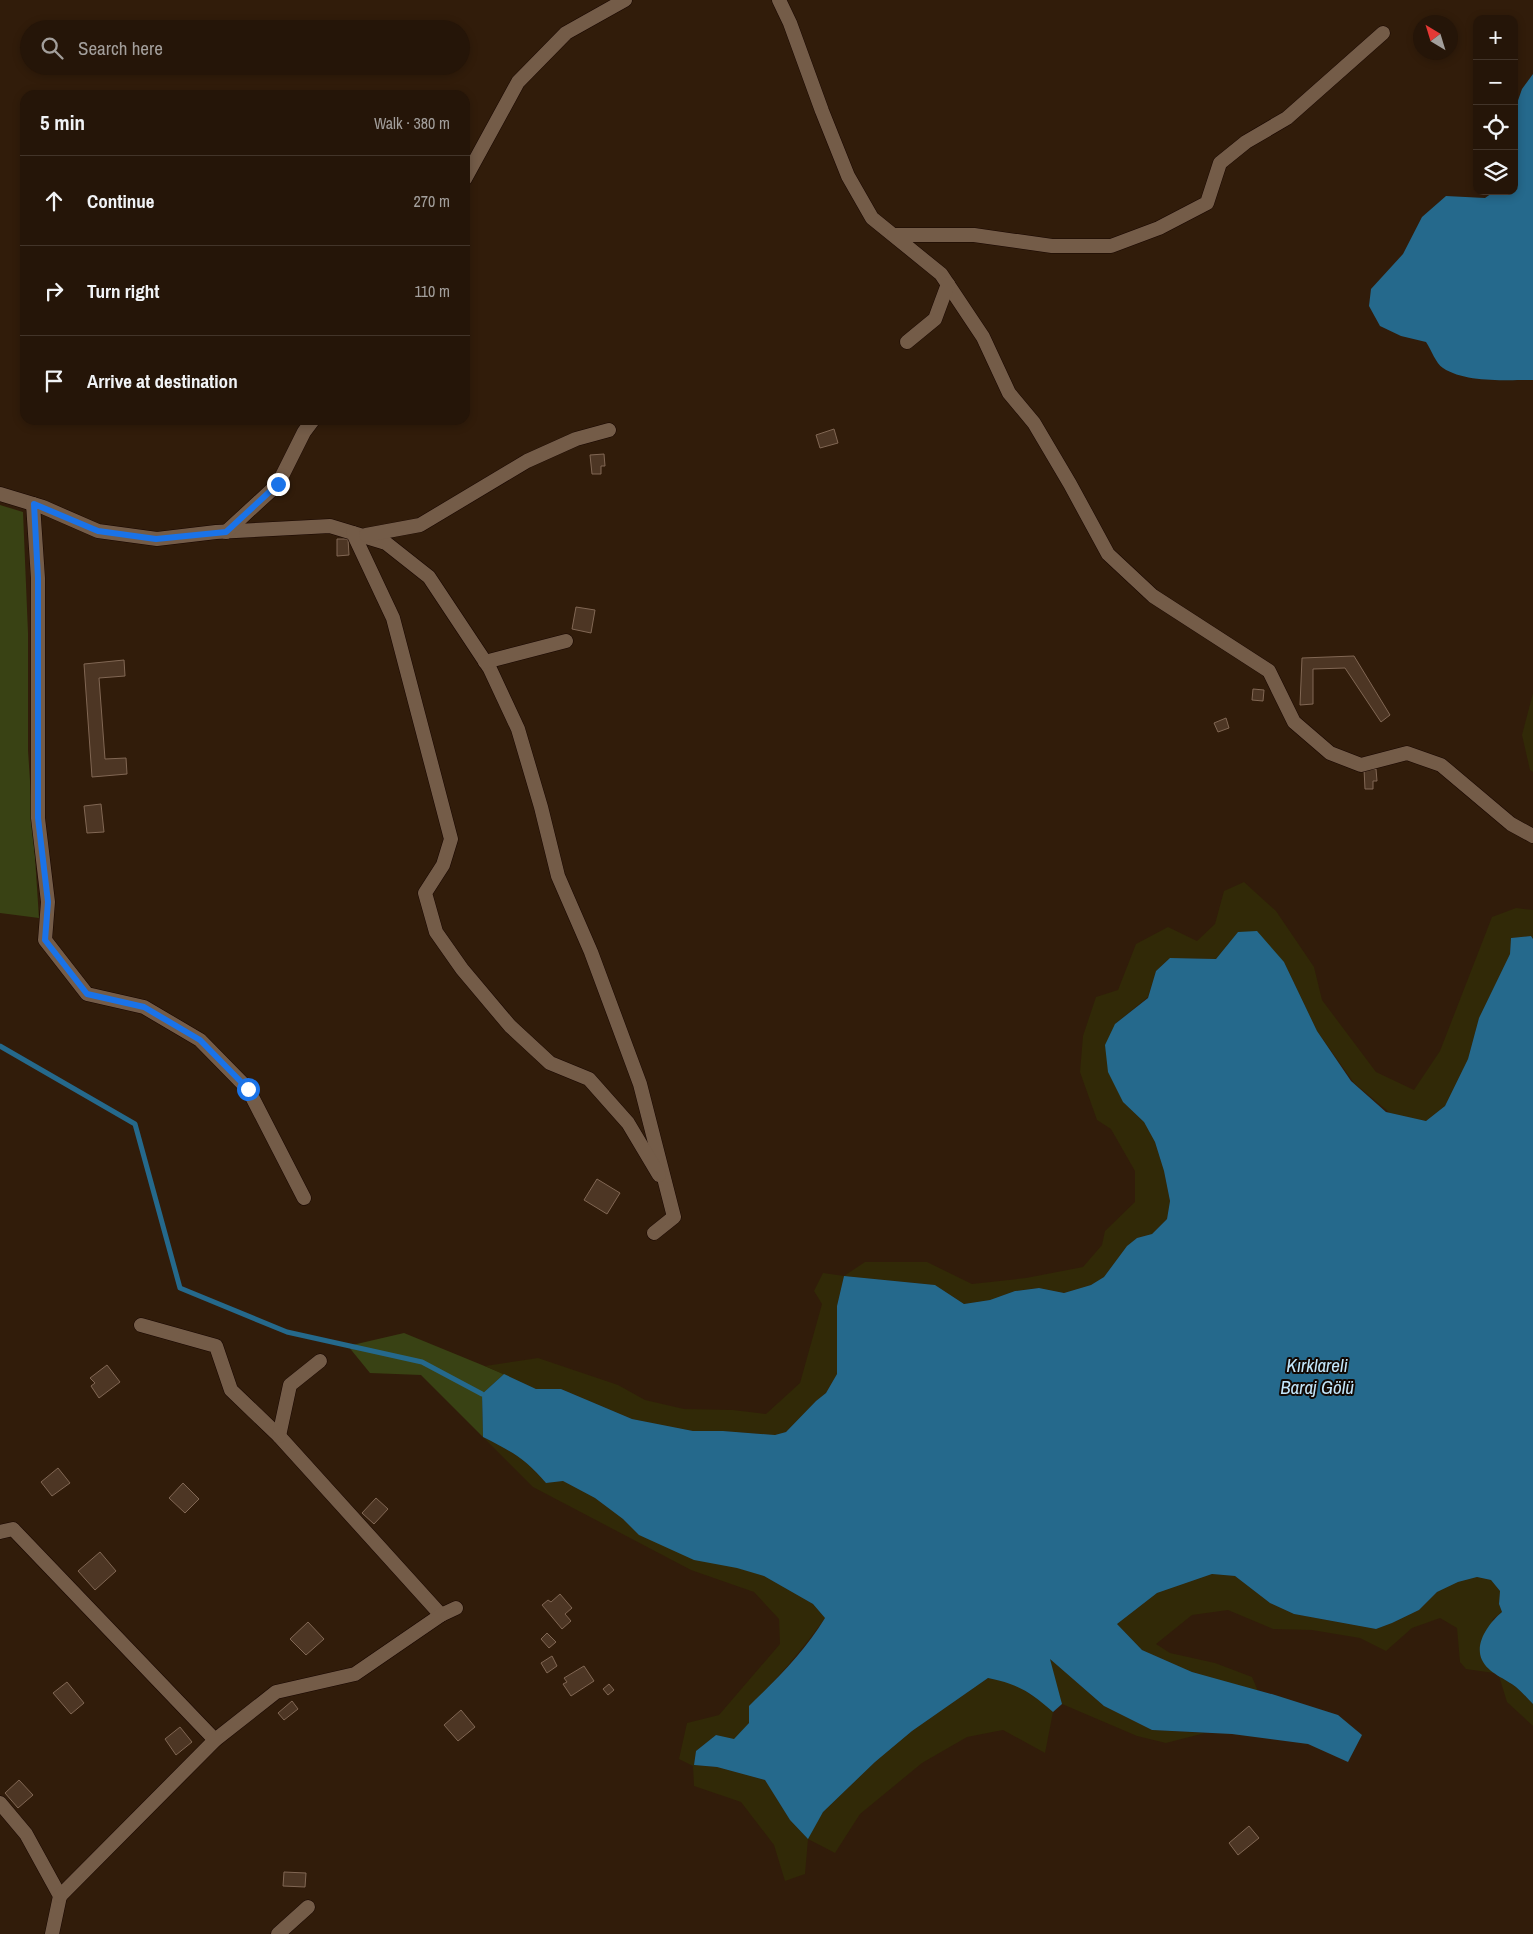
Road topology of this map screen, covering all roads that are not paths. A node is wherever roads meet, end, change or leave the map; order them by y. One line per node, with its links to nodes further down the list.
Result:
1 (625, 0): 4 (street)
2 (779, 0): 5 (street)
3 (1383, 33): 5 (street)
4 (470, 170)
5 (894, 235): 6 (street)
6 (948, 284): 7 (street); 16 (street)
7 (907, 342)
8 (309, 425): 12 (street)
9 (609, 430): 13 (street)
10 (0, 494): 11 (street)
11 (34, 504): 12 (street); 18 (street)
12 (226, 532): 13 (street)
13 (358, 534): 15 (street); 17 (street)
14 (566, 641): 15 (street)
15 (485, 662): 17 (street)
16 (1533, 836)
17 (668, 1188): 19 (street)
18 (304, 1198)
19 (654, 1234)
20 (141, 1324): 22 (street)
21 (320, 1361): 22 (street)
22 (279, 1436): 25 (street)
23 (0, 1532): 26 (street)
24 (456, 1608): 25 (street)
25 (441, 1615): 26 (street)
26 (215, 1740): 28 (street)
27 (0, 1803): 28 (street)
28 (60, 1896): 30 (street)
29 (308, 1908): 31 (street)
30 (52, 1934)
31 (278, 1934)

